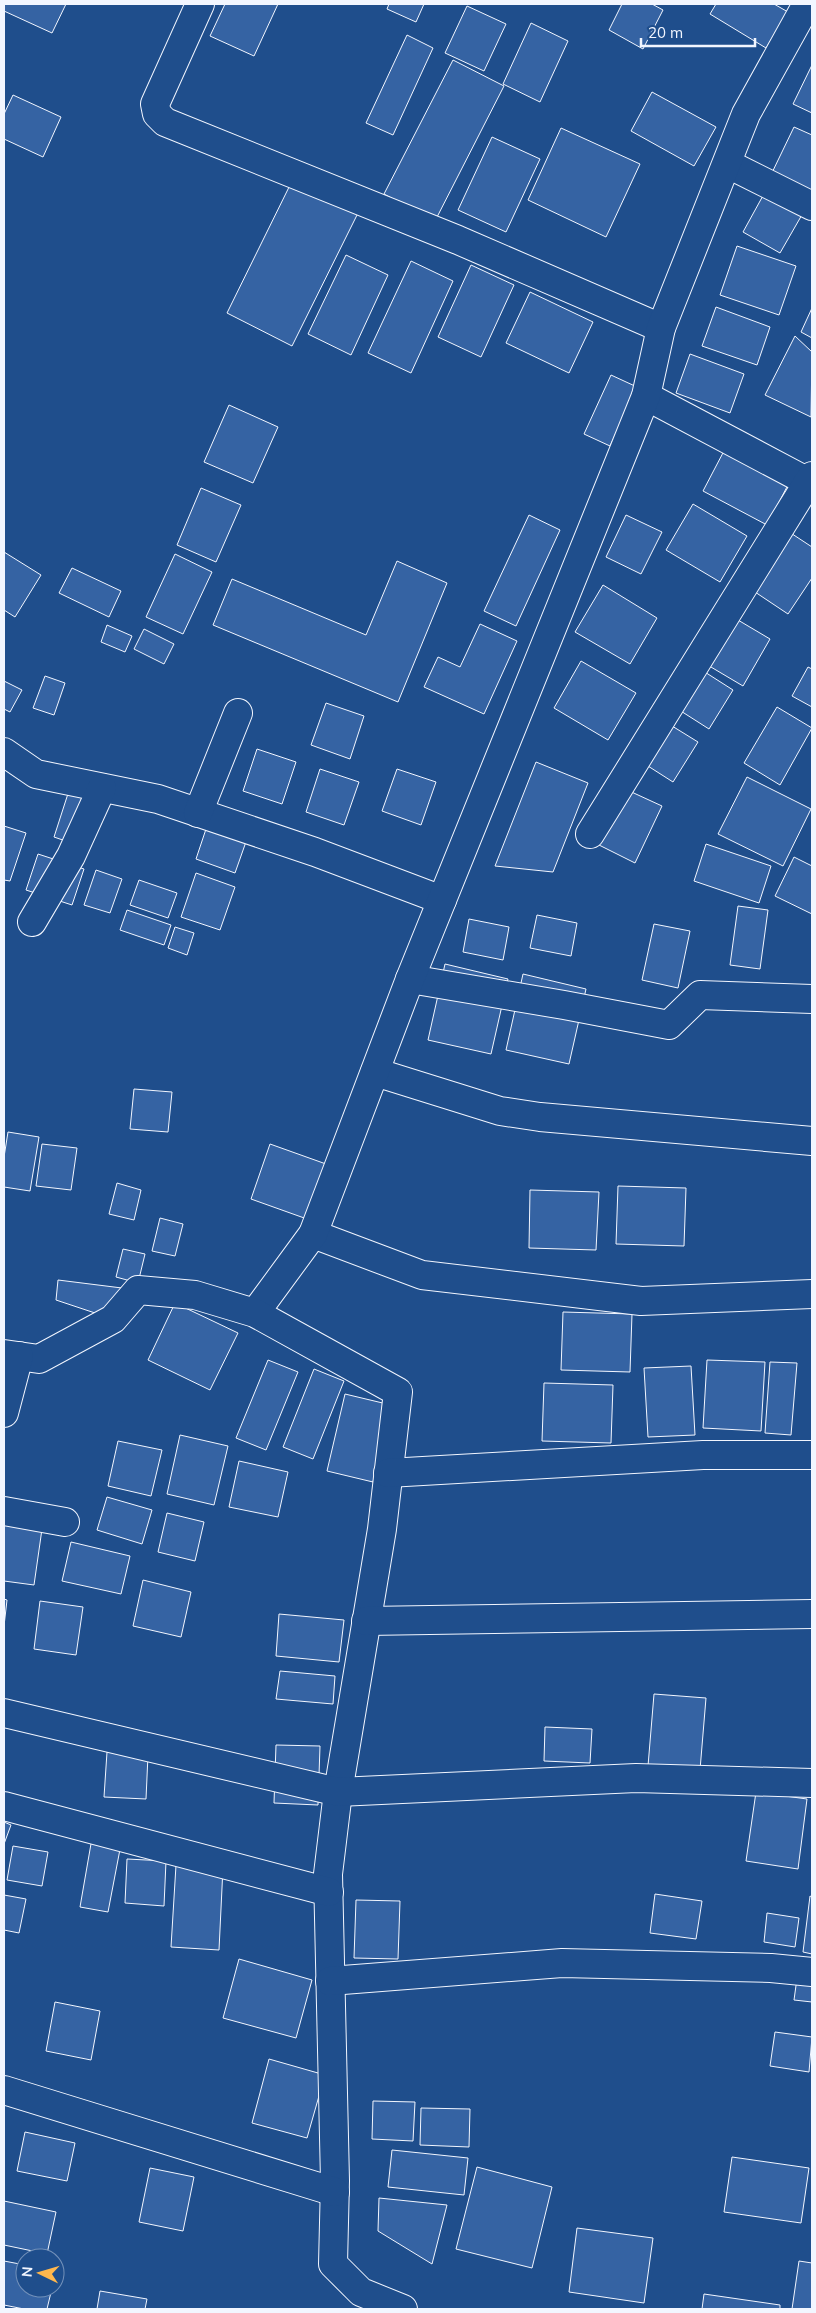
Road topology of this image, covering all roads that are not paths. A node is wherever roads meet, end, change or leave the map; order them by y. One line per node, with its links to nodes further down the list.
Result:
1 (200, 4): 5 (street)
2 (808, 4): 3 (street)
3 (728, 164): 4 (street); 5 (street)
4 (812, 206)
5 (661, 328): 6 (street)
6 (646, 396): 7 (street); 13 (street)
7 (811, 481): 12 (street)
8 (238, 713): 11 (street)
9 (4, 752): 10 (street)
10 (102, 788): 11 (street); 14 (street)
11 (198, 813): 13 (street)
12 (590, 834)
13 (442, 900): 15 (street)
14 (32, 922)
15 (410, 979): 16 (street); 17 (street)
16 (812, 999)
17 (375, 1072): 18 (street); 19 (street)
18 (812, 1140)
19 (313, 1234): 20 (street); 21 (street)
20 (812, 1294)
21 (255, 1313): 22 (street); 25 (street)
22 (11, 1355): 23 (street)
23 (4, 1413)
24 (812, 1455): 25 (street)
25 (388, 1473): 29 (street)
26 (4, 1511): 27 (street)
27 (65, 1522)
28 (812, 1614): 29 (street)
29 (366, 1621): 32 (street)
30 (4, 1713): 32 (street)
31 (812, 1783): 32 (street)
32 (338, 1792): 34 (street)
33 (4, 1806): 34 (street)
34 (329, 1892): 36 (street)
35 (812, 1972): 36 (street)
36 (330, 1981): 38 (street)
37 (4, 2090): 38 (street)
38 (335, 2192): 39 (street)
39 (403, 2309)

